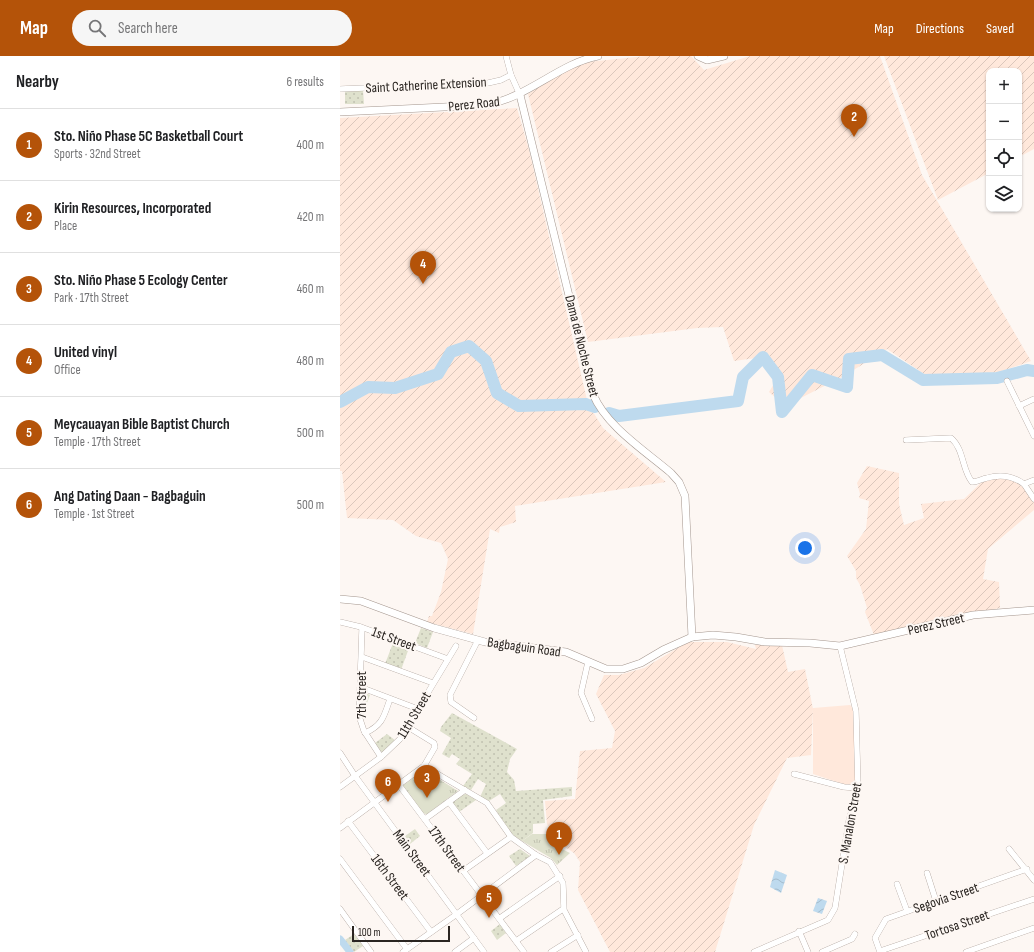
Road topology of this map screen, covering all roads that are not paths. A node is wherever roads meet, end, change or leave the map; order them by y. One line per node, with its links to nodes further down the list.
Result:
1 (506, 56): 5 (street)
2 (595, 56): 7 (street, Perez Road)
3 (698, 56): 4 (street)
4 (724, 56)
5 (511, 75): 6 (street, Saint Catherine Extension); 7 (street)
6 (340, 89)
7 (520, 95): 8 (street, Perez Road); 21 (street, Dama de Noche Street)
8 (340, 112)
9 (1008, 381): 11 (street)
10 (1034, 399): 11 (street)
11 (1019, 406): 12 (street)
12 (1034, 436)
13 (906, 440): 15 (street)
14 (1034, 480): 15 (street)
15 (1024, 484): 16 (street)
16 (1034, 499)
17 (340, 599): 22 (street, Bagbaguin Road)
18 (1034, 610): 24 (street, Perez Street)
19 (340, 622): 20 (street, 1st Street)
20 (362, 628): 25 (street, 7th Street); 26 (street, 1st Street)
21 (692, 637): 24 (street, Bagbaguin Road); 27 (street, Bagbaguin Road)
22 (478, 640): 27 (street, Bagbaguin Road); 32 (street)
23 (456, 646): 26 (street, 11th Street)
24 (840, 646): 43 (street, S. Manalon Street)
25 (362, 658): 28 (street); 29 (street, 7th Street)
26 (448, 659): 28 (street, 11th Street)
27 (588, 662): 33 (street)
28 (433, 683): 31 (street, 11th Street)
29 (360, 687): 30 (street); 35 (street, 7th Street)
30 (390, 699): 31 (street); 35 (street)
31 (418, 709): 34 (street, 11th Street)
32 (474, 718)
33 (592, 719)
34 (408, 727): 37 (street, 11th Street); 38 (street)
35 (365, 733): 37 (street, 7th Street)
36 (340, 753): 40 (street, Main Street)
37 (382, 757): 40 (street, 11th Street)
38 (424, 766): 41 (street); 44 (street)
39 (794, 774): 43 (street)
40 (355, 776): 42 (street, 11th Street); 45 (street, Main Street)
41 (399, 785): 45 (street); 47 (street, 17th Street)
42 (340, 787)
43 (858, 788): 70 (street, S. Manalon Street)
44 (465, 790): 46 (street); 50 (street)
45 (374, 802): 48 (street); 67 (street, Main Street)
46 (449, 802): 47 (street); 52 (street)
47 (425, 818): 56 (street, 17th Street)
48 (348, 821): 49 (street); 71 (street, 16th Street)
49 (340, 828)
50 (511, 837): 52 (street); 53 (street)
51 (1009, 849): 55 (street)
52 (487, 853): 56 (street)
53 (536, 855): 58 (street); 61 (street)
54 (340, 859): 76 (street)
55 (1027, 870): 59 (street); 63 (street, Segovia Street)
56 (463, 871): 61 (street, 17th Street)
57 (927, 873): 63 (street)
58 (560, 876): 64 (street); 68 (street)
59 (1034, 880)
60 (897, 884): 66 (street)
61 (482, 895): 67 (street); 68 (street, 17th Street)
62 (1034, 899): 86 (street, Tortosa Street)
63 (936, 901): 66 (street, Segovia Street)
64 (563, 909): 73 (street); 75 (street)
65 (340, 910): 77 (street)
66 (907, 911): 86 (street, Segovia Street)
67 (458, 914): 71 (street); 74 (street, Main Street)
68 (500, 918): 75 (street, 17th Street)
69 (1034, 928): 87 (street)
70 (799, 931): 83 (street, S. Manalon Street); 84 (street)
71 (430, 932): 76 (street)
72 (855, 934): 85 (street)
73 (578, 935): 81 (street); 82 (street)
74 (474, 938): 78 (street); 79 (street, Main Street)
75 (516, 941): 80 (street, 17th Street)
76 (405, 951)
77 (371, 952)
78 (455, 952)
79 (484, 952)
80 (524, 952)
81 (550, 952)
82 (586, 952)
83 (754, 952)
84 (808, 952)
85 (822, 952)
86 (880, 952)
87 (966, 952)

